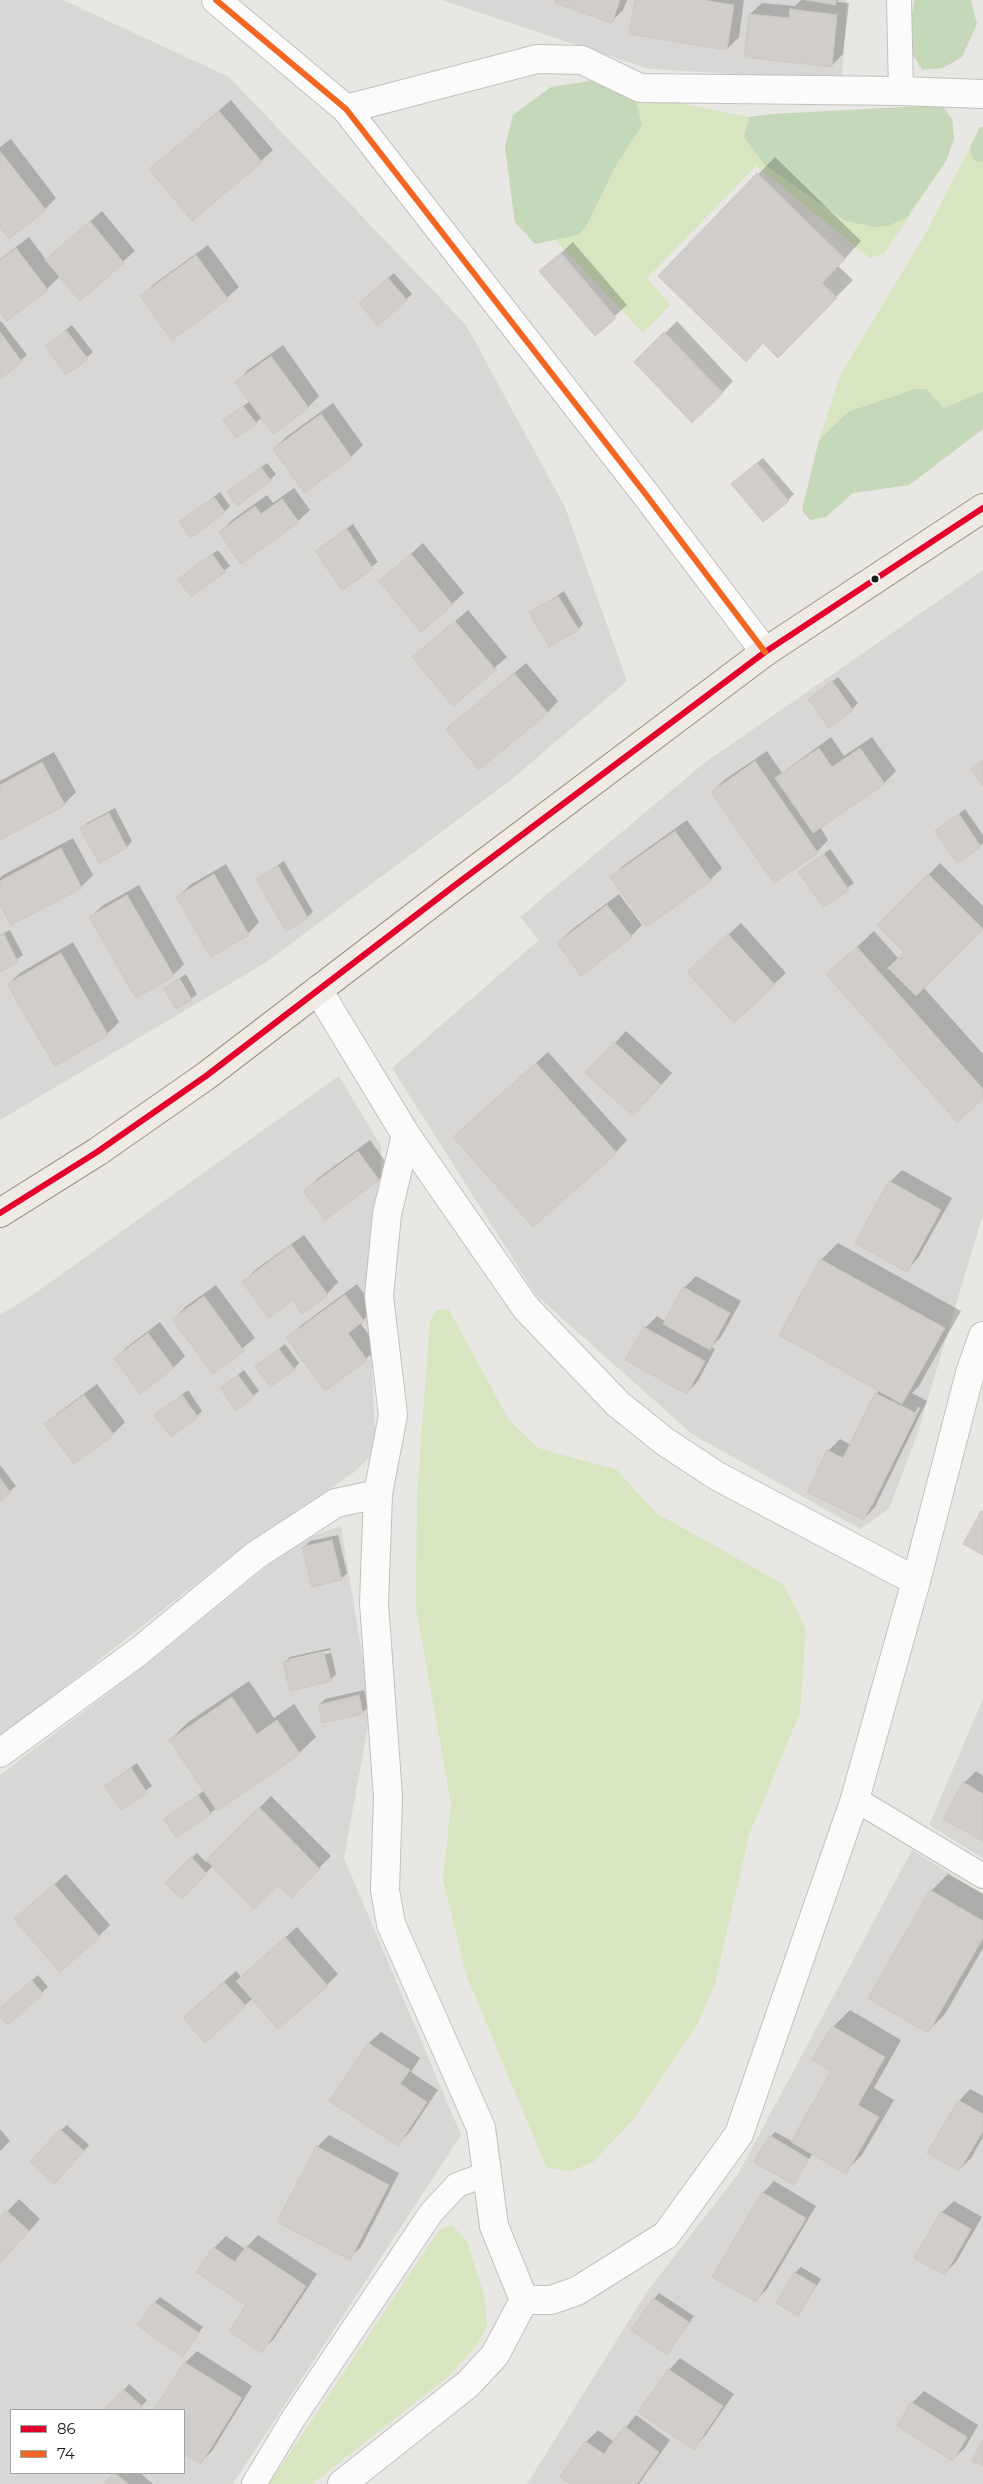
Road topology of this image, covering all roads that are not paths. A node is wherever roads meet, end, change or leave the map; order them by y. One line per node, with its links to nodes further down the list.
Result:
1 (216, 0): 5 (street)
2 (899, 0): 3 (lane)
3 (901, 91): 4 (street); 5 (street)
4 (983, 94)
5 (346, 109): 7 (street)
6 (983, 508): 7 (main road)
7 (765, 652): 8 (main road)
8 (318, 990): 9 (street); 10 (main road)
9 (406, 1135): 12 (street); 13 (street)
10 (0, 1213)
11 (983, 1336): 13 (street)
12 (378, 1494): 14 (street); 17 (street)
13 (916, 1580): 15 (street)
14 (0, 1753)
15 (855, 1799): 16 (lane); 18 (street)
16 (983, 1876)
17 (487, 2174): 18 (street); 20 (lane)
18 (524, 2300): 19 (street)
19 (347, 2482)
20 (254, 2484)

